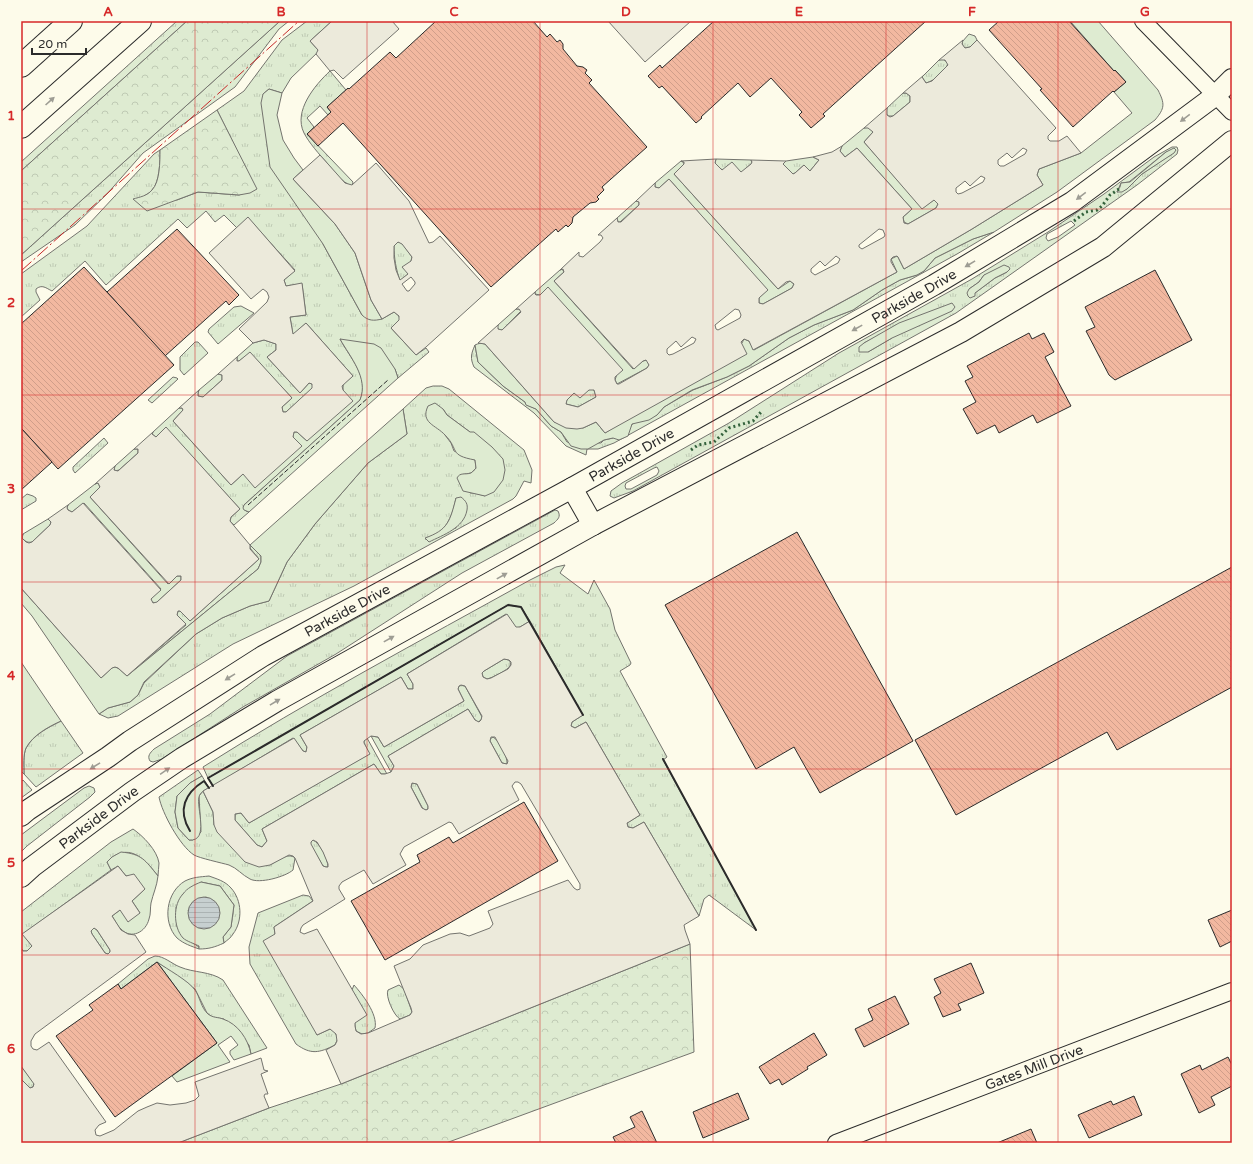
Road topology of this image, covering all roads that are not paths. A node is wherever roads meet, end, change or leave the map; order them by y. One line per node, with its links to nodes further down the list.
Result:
1 (71, 21): 4 (highway)
2 (140, 21): 8 (highway, one-way to 2)
3 (1143, 21): 6 (street)
4 (21, 66)
5 (1232, 79): 6 (street, Parkside Drive)
6 (1216, 95): 7 (street); 10 (street, Parkside Drive, one-way to 10)
7 (1232, 112)
8 (21, 127)
9 (1232, 141): 11 (street, Parkside Drive)
10 (572, 488): 11 (street); 12 (street, Parkside Drive, one-way to 12)
11 (593, 525): 13 (street, Parkside Drive, one-way to 11)
12 (21, 816)
13 (21, 876)
14 (1232, 991): 15 (street, Gates Mill Drive)
15 (836, 1143)

